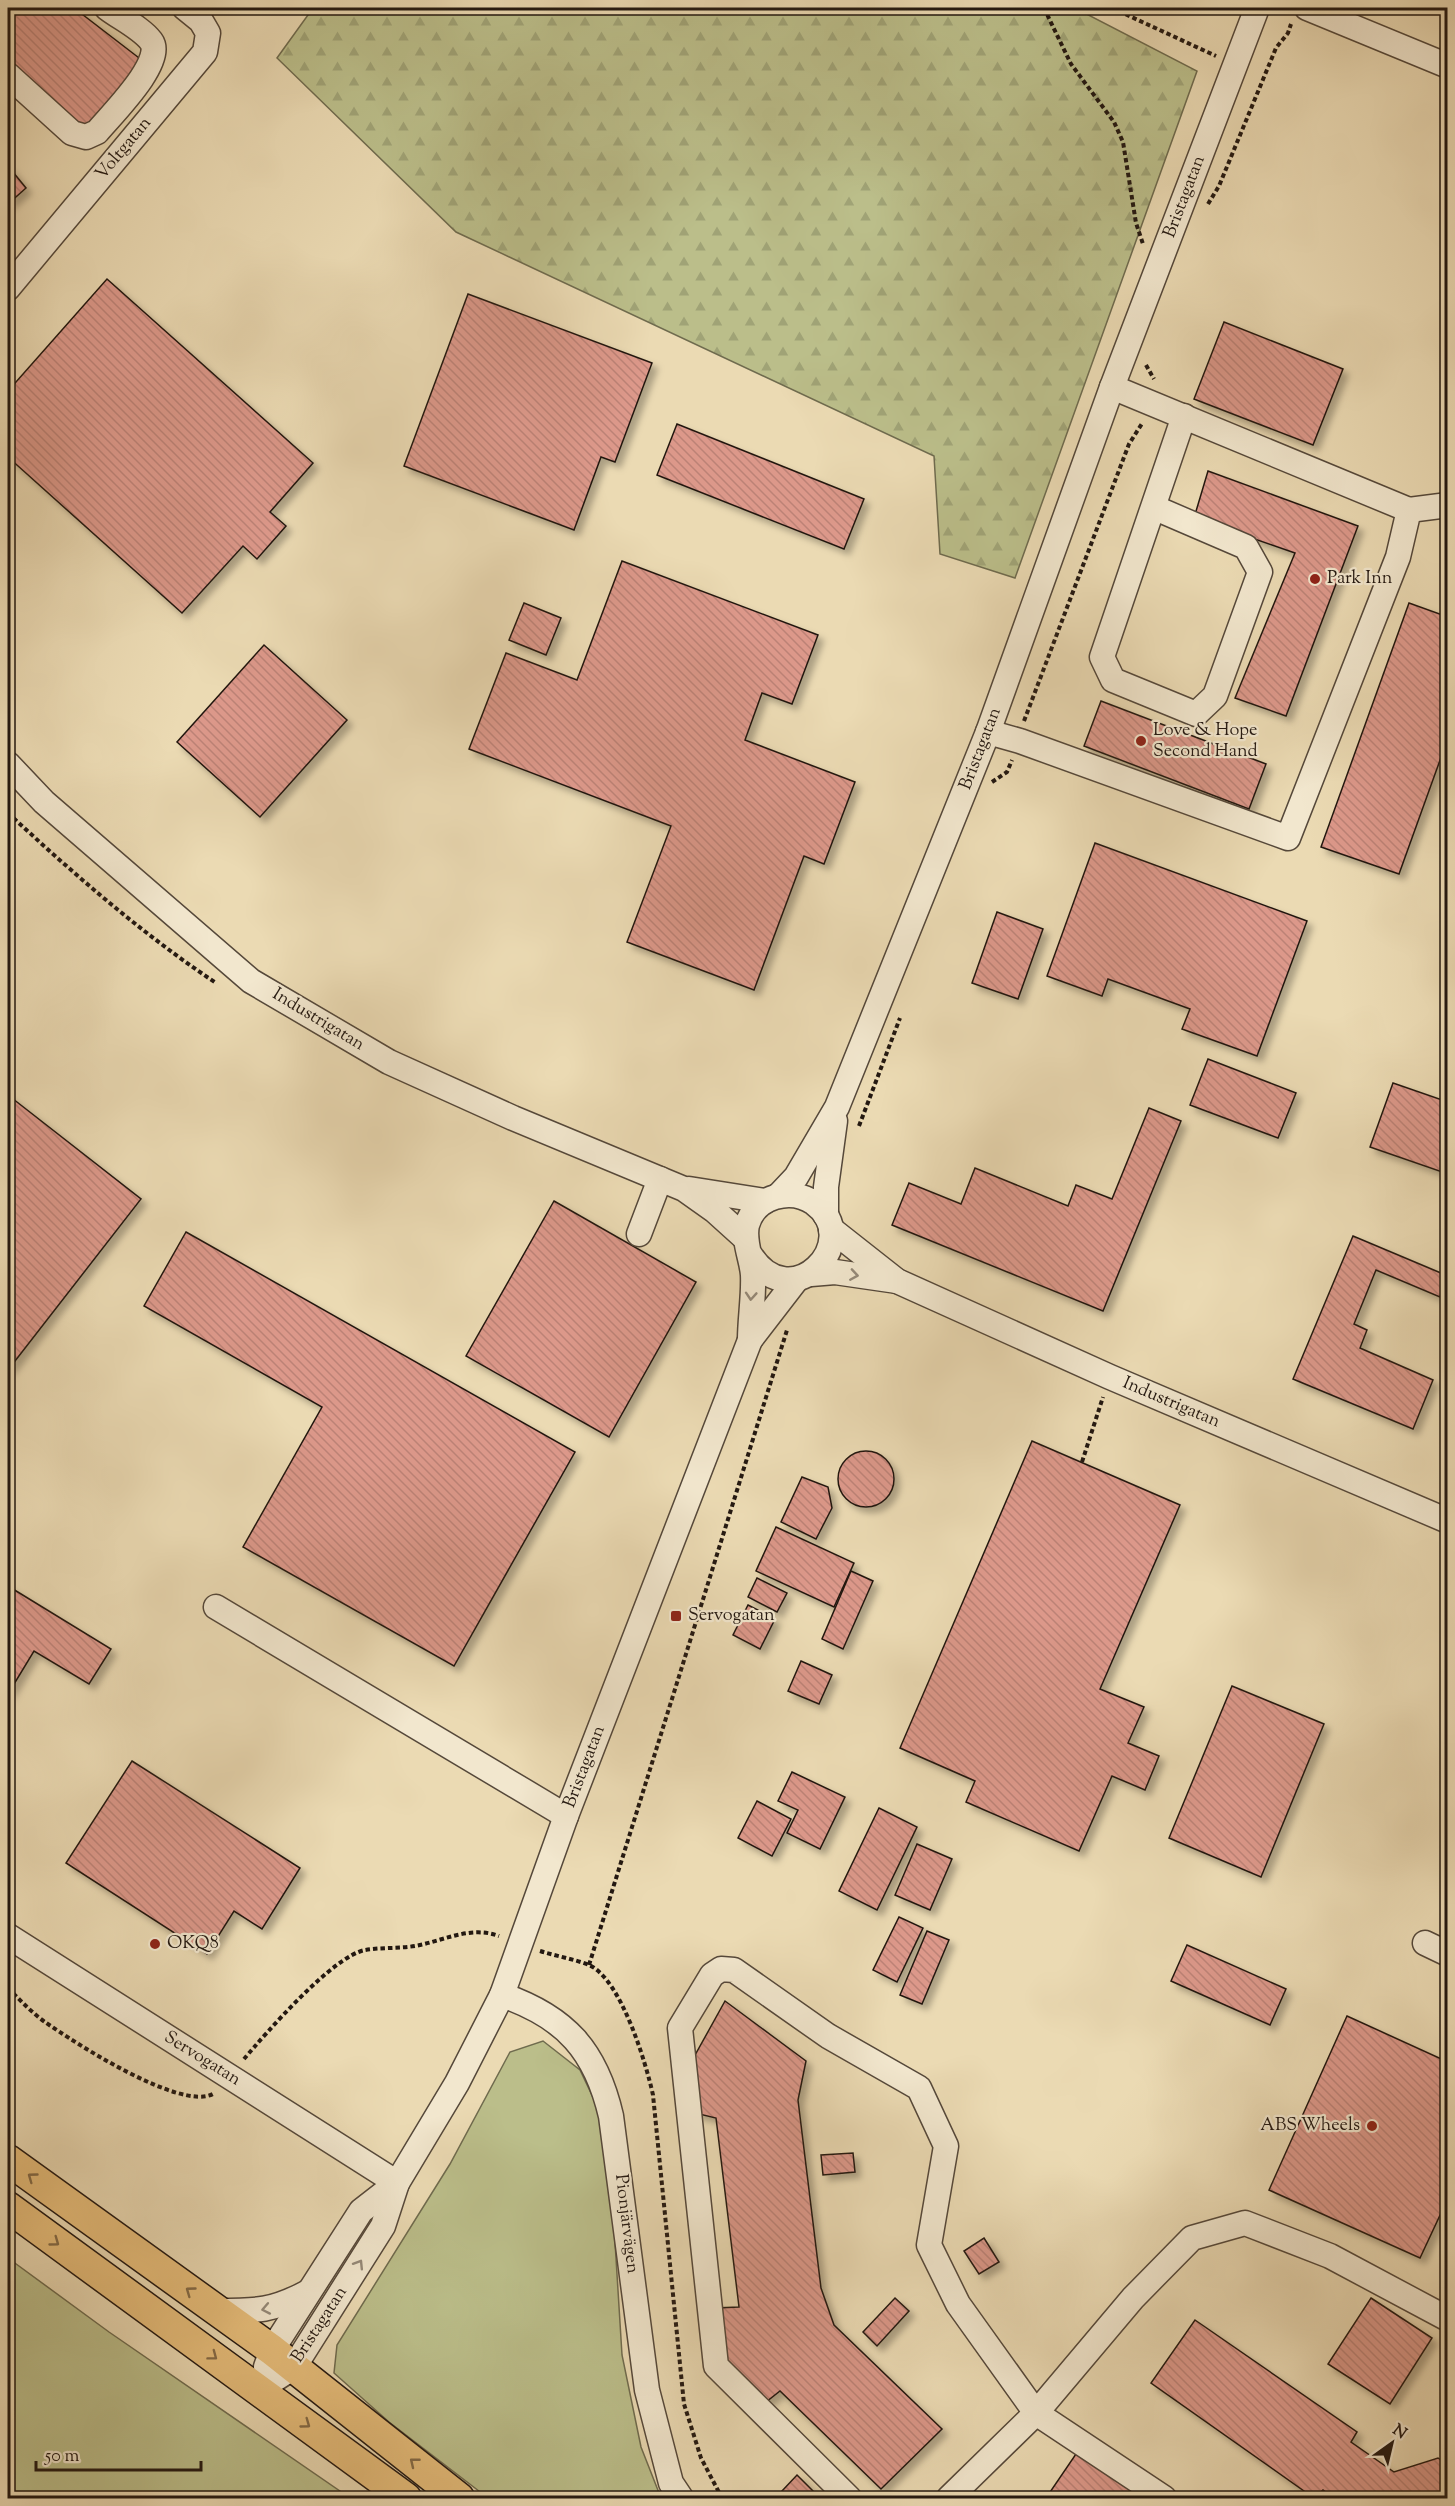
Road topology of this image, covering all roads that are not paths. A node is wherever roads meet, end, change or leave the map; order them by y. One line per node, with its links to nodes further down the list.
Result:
1 (107, 8): 6 (street)
2 (185, 8): 7 (street, Voltgatan)
3 (1257, 8): 8 (street, Bristagatan)
4 (1300, 11): 5 (street)
5 (1448, 66)
6 (8, 75)
7 (8, 288)
8 (1112, 387): 9 (street); 13 (street, Bristagatan)
9 (1184, 416): 11 (street); 12 (street)
10 (1448, 506): 12 (street)
11 (1153, 507): 11 (street)
12 (1409, 510): 13 (street)
13 (988, 732): 15 (street, Bristagatan)
14 (8, 764): 16 (street, Industrigatan)
15 (837, 1107): 18 (street, Bristagatan); 19 (street, Bristagatan)
16 (660, 1179): 17 (street, Industrigatan); 20 (street)
17 (684, 1189): 18 (street, Industrigatan); 21 (street, Industrigatan)
18 (772, 1198): 19 (street); 21 (street, Bristagatan)
19 (828, 1222): 22 (street, Bristagatan); 23 (street, Industrigatan)
20 (639, 1234)
21 (747, 1246): 22 (street); 24 (street, Bristagatan, one-way to 24)
22 (804, 1276): 23 (street, Industrigatan, one-way to 23); 24 (street, Bristagatan)
23 (897, 1281): 25 (street, Industrigatan)
24 (750, 1340): 27 (street, Bristagatan)
25 (1448, 1521)
26 (216, 1607): 27 (street)
27 (566, 1816): 31 (street, Bristagatan)
28 (8, 1936): 33 (street, Servogatan)
29 (1425, 1943): 30 (street)
30 (1448, 1954)
31 (502, 1995): 33 (street, Bristagatan); 43 (street, Pionjärvägen)
32 (8, 2160): 36 (main road, one-way to 32)
33 (397, 2182): 35 (street, Bristagatan); 38 (street, Bristagatan, one-way to 33)
34 (8, 2207): 39 (main road, one-way to 39)
35 (310, 2290): 36 (street, one-way to 36); 38 (street, Bristagatan)
36 (218, 2311): 38 (main road)
37 (1448, 2319): 40 (street)
38 (283, 2359): 39 (street, Bristagatan); 42 (main road, one-way to 38)
39 (258, 2390): 41 (main road, one-way to 41)
40 (1036, 2413): 44 (street); 45 (street); 46 (street)
41 (406, 2499)
42 (459, 2499)
43 (681, 2499)
44 (849, 2499)
45 (949, 2499)
46 (1164, 2499)

